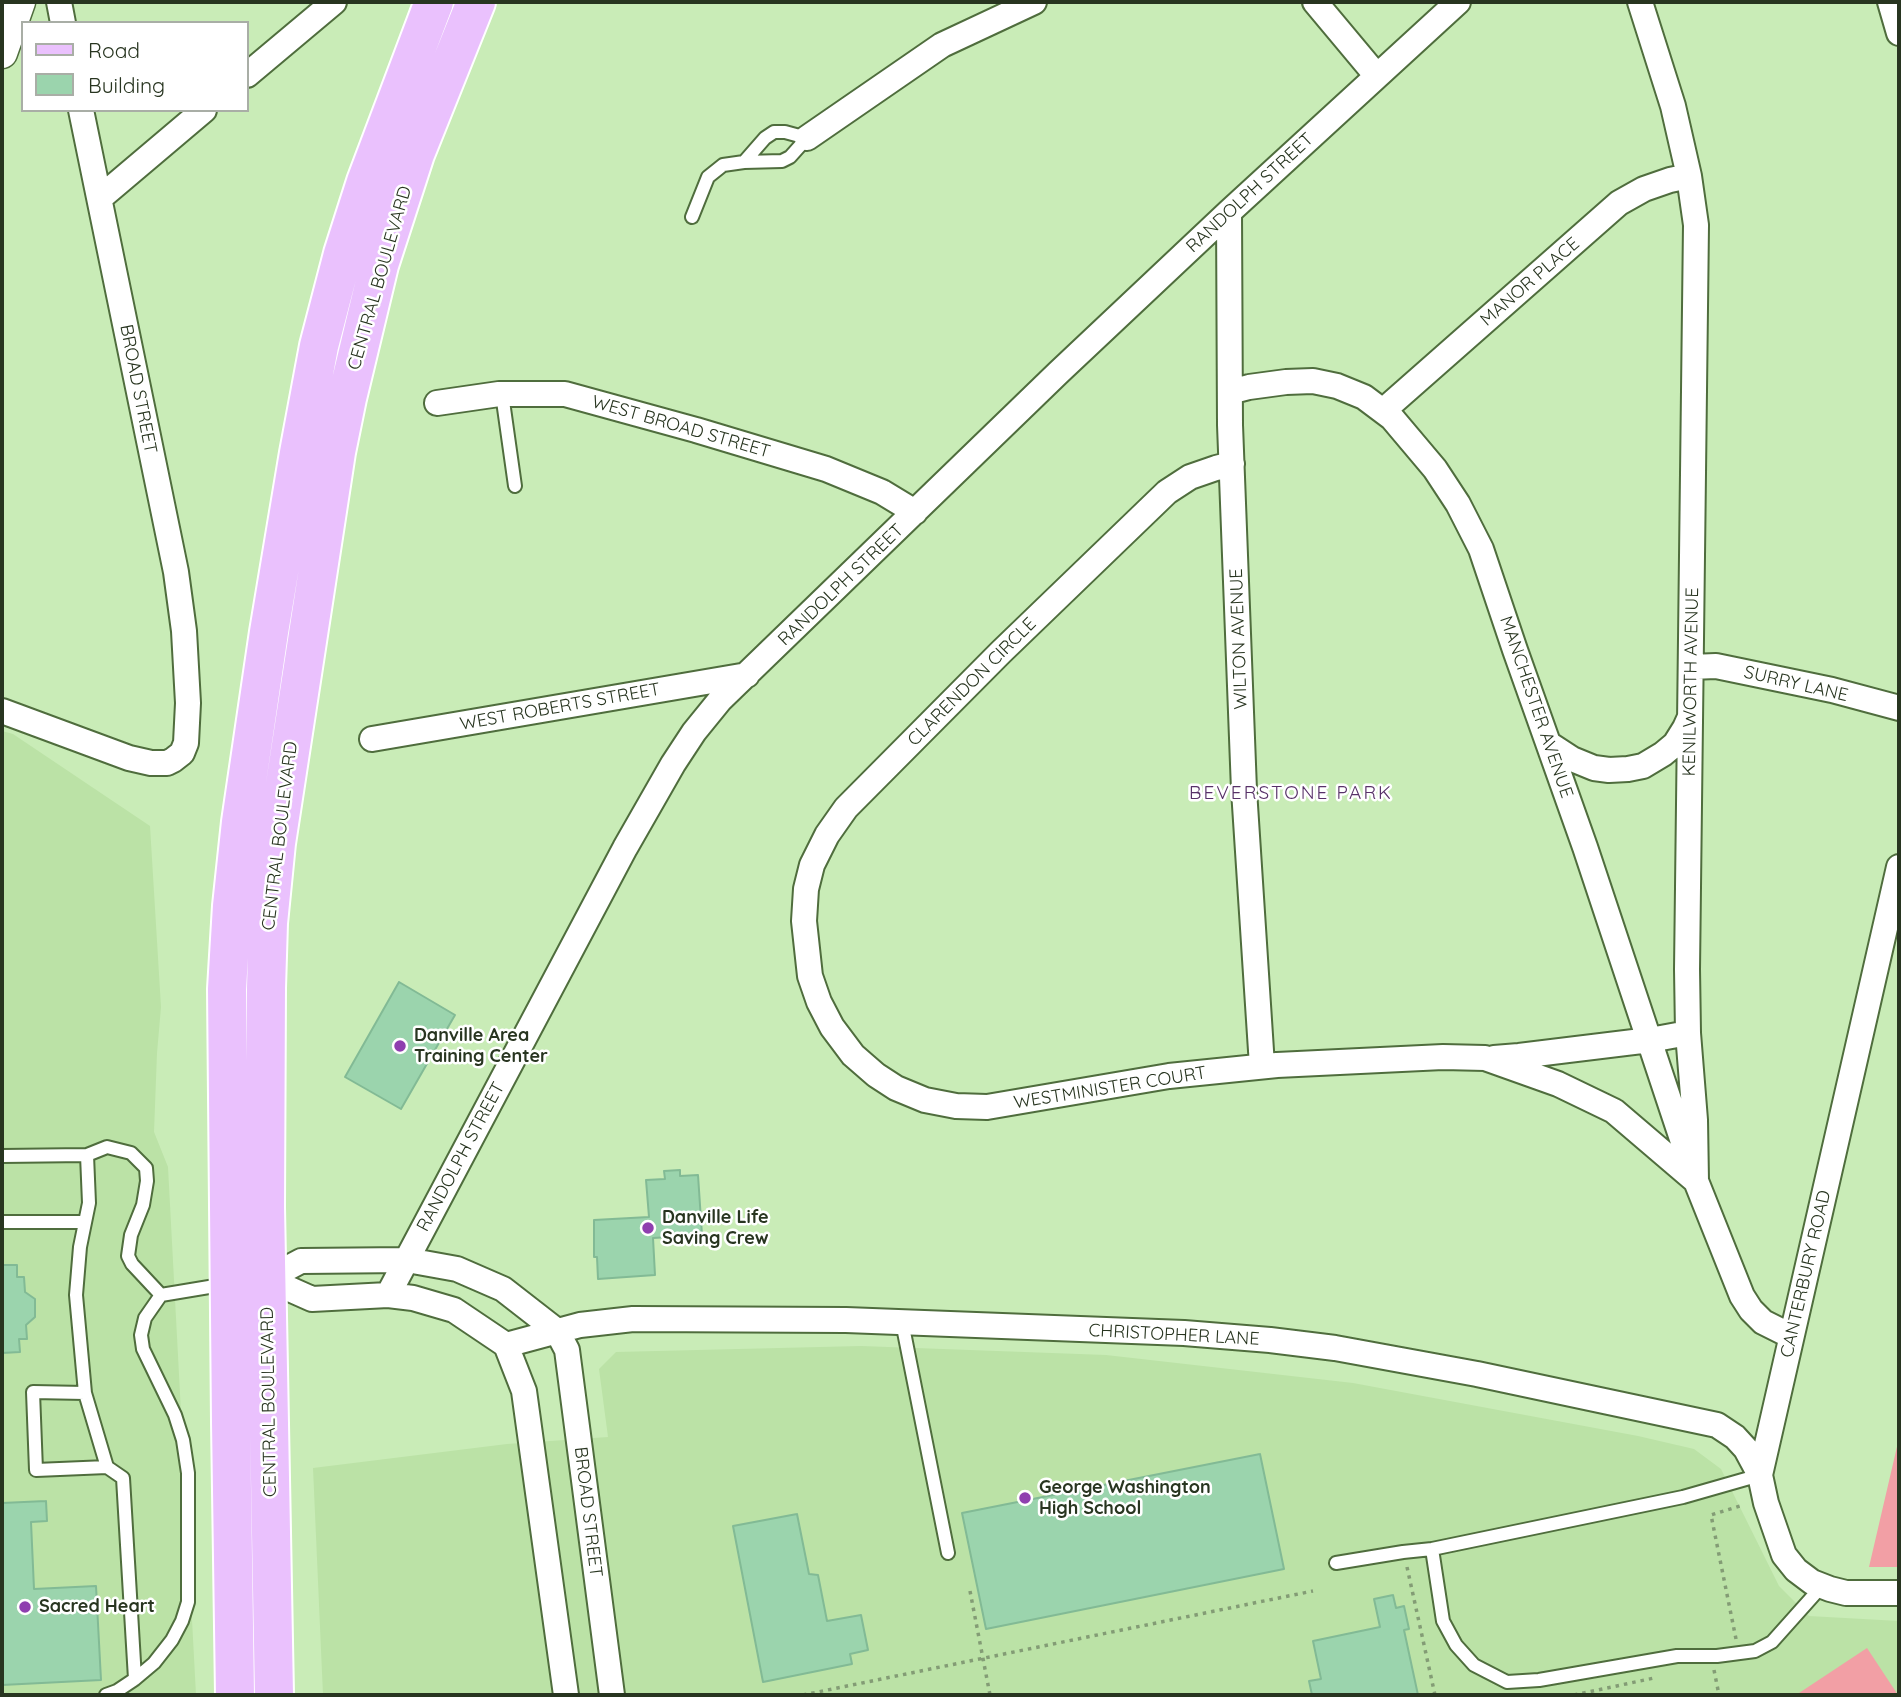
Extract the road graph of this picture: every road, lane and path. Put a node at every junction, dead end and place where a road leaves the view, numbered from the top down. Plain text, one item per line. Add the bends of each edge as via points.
1 (20, 2) edge
2 (59, 2) edge
3 (334, 2) edge
4 (434, 2) edge
5 (476, 2) edge
6 (1034, 2) edge
7 (1315, 2) edge
8 (1458, 2) edge
9 (1640, 2) edge
10 (1890, 2) edge
11 (64, 21) edge
12 (1899, 28) edge
13 (2, 53) edge
14 (248, 74) edge
15 (1376, 75) junction
16 (82, 112) edge
17 (202, 112) edge
18 (807, 138) junction
19 (744, 162) junction
20 (1689, 176) junction
21 (100, 198) junction
22 (1228, 212) junction
23 (692, 217) dead end
24 (1230, 392) junction
25 (502, 394) junction
26 (437, 403) dead end
27 (1384, 410) junction
28 (1232, 464) junction
29 (515, 486) dead end
30 (915, 512) junction
31 (1691, 667) junction
32 (747, 675) junction
33 (1899, 708) edge
34 (2, 710) edge
35 (1690, 715) junction
36 (372, 739) dead end
37 (1549, 744) junction
38 (1899, 867) edge
39 (808, 964) joint
40 (1688, 1033) junction
41 (1650, 1040) junction
42 (1485, 1058) junction
43 (1262, 1066) junction
44 (87, 1155) junction
45 (2, 1156) edge
46 (1696, 1181) junction
47 (2, 1222) edge
48 (85, 1222) junction
49 (407, 1260) junction
50 (248, 1282) junction
51 (161, 1294) junction
52 (388, 1296) junction
53 (902, 1322) junction
54 (557, 1331) junction
55 (1791, 1336) junction
56 (506, 1345) junction
57 (85, 1393) junction
58 (107, 1467) junction
59 (1760, 1475) junction
60 (1743, 1505) dead end
61 (1433, 1549) junction
62 (1403, 1552) junction
63 (948, 1553) dead end
64 (1336, 1563) dead end
65 (1822, 1586) junction
66 (970, 1591) dead end
67 (1313, 1591) dead end
68 (1899, 1593) edge
69 (1739, 1654) junction
70 (984, 1658) junction
71 (1662, 1677) dead end
72 (135, 1679) junction
73 (106, 1695) edge
74 (235, 1695) edge
75 (274, 1695) edge
76 (566, 1695) edge
77 (612, 1695) edge
78 (803, 1695) edge
79 (990, 1695) edge
80 (1435, 1695) edge
81 (1574, 1695) edge
82 (1719, 1695) edge

1 - 13 street
2 - 11 street
3 - 14 street
4 - 50 main road, CENTRAL BOULEVARD via 366,182 319,346 241,822 227,989
5 - 50 main road, CENTRAL BOULEVARD via 415,154 379,265 335,452 275,843 268,923 265,1180
6 - 18 street via 942,44
7 - 15 street
8 - 15 street, RANDOLPH STREET
9 - 20 street, KENILWORTH AVENUE via 1673,106
10 - 12 street
15 - 22 street, RANDOLPH STREET
16 - 21 street, BROAD STREET
17 - 21 street
18 - 19 lane via 782,161
18 - 19 lane via 774,132
19 - 23 lane via 723,165 708,177
20 - 27 street, MANOR PLACE via 1644,189 1619,203
20 - 31 street, KENILWORTH AVENUE via 1696,225
21 - 34 street, BROAD STREET via 176,572 184,631 186,743 182,753 167,763 151,763
22 - 24 street, WILTON AVENUE
22 - 30 street, RANDOLPH STREET
24 - 27 street, MANCHESTER AVENUE via 1313,381 1346,389
24 - 28 street, WILTON AVENUE
25 - 26 street, WEST BROAD STREET
25 - 29 lane
25 - 30 street, WEST BROAD STREET via 565,394 696,430 850,478
27 - 37 street, MANCHESTER AVENUE via 1435,469 1482,549
28 - 39 street, CLARENDON CIRCLE via 1190,477 1167,492 846,808 812,864 804,921
28 - 43 street, WILTON AVENUE via 1244,790
30 - 32 street, RANDOLPH STREET
31 - 33 street, SURRY LANE via 1716,666
31 - 35 street, KENILWORTH AVENUE
32 - 36 street, WEST ROBERTS STREET
32 - 49 street, RANDOLPH STREET via 694,732 673,764
35 - 37 street via 1675,744 1643,766 1609,771 1594,768
35 - 40 street, KENILWORTH AVENUE
37 - 41 street, MANCHESTER AVENUE
38 - 55 street, CANTERBURY ROAD
39 - 43 street, WESTMINISTER COURT via 819,1002 853,1055 896,1088 925,1100 987,1107 1168,1076
40 - 41 street, WESTMINISTER COURT
40 - 46 street, KENILWORTH AVENUE
41 - 42 street, WESTMINISTER COURT
41 - 46 street, MANCHESTER AVENUE
42 - 43 street, WESTMINISTER COURT
42 - 46 street, WESTMINISTER COURT via 1558,1084 1614,1111
44 - 45 lane
44 - 48 lane
44 - 51 lane via 107,1147 131,1153 146,1168 148,1181 128,1256
46 - 55 street, KENILWORTH AVENUE via 1742,1296 1763,1322
47 - 48 lane
48 - 57 lane via 76,1295
49 - 50 street via 301,1261
49 - 52 street, RANDOLPH STREET
49 - 54 street via 457,1269 503,1289
50 - 51 lane
50 - 52 street via 312,1298
50 - 74 main road, CENTRAL BOULEVARD
50 - 75 main road, CENTRAL BOULEVARD
51 - 72 lane via 145,1318 141,1335 183,1440 188,1473 188,1602 172,1640
52 - 56 street via 454,1310
53 - 54 street, CHRISTOPHER LANE via 633,1319
53 - 59 street, CHRISTOPHER LANE via 1184,1333 1335,1348 1717,1425 1746,1449
53 - 63 lane
54 - 56 street, CHRISTOPHER LANE
54 - 77 street, BROAD STREET via 567,1350
55 - 59 street, CANTERBURY ROAD
56 - 76 street via 524,1391
57 - 58 lane
57 - 58 lane via 33,1392 36,1470
58 - 72 lane via 122,1478
59 - 61 lane via 1683,1497
59 - 65 street, CANTERBURY ROAD via 1784,1555 1796,1570
60 - 69 path via 1711,1515
61 - 62 lane
61 - 69 lane via 1443,1621 1456,1645 1474,1665 1507,1682 1677,1656
62 - 64 lane
62 - 80 path
65 - 68 street, CANTERBURY ROAD via 1846,1593
65 - 69 lane via 1772,1642
66 - 70 path
67 - 70 path
69 - 82 path via 1741,1662 1713,1666
70 - 78 path
70 - 79 path
71 - 81 path
72 - 73 lane

